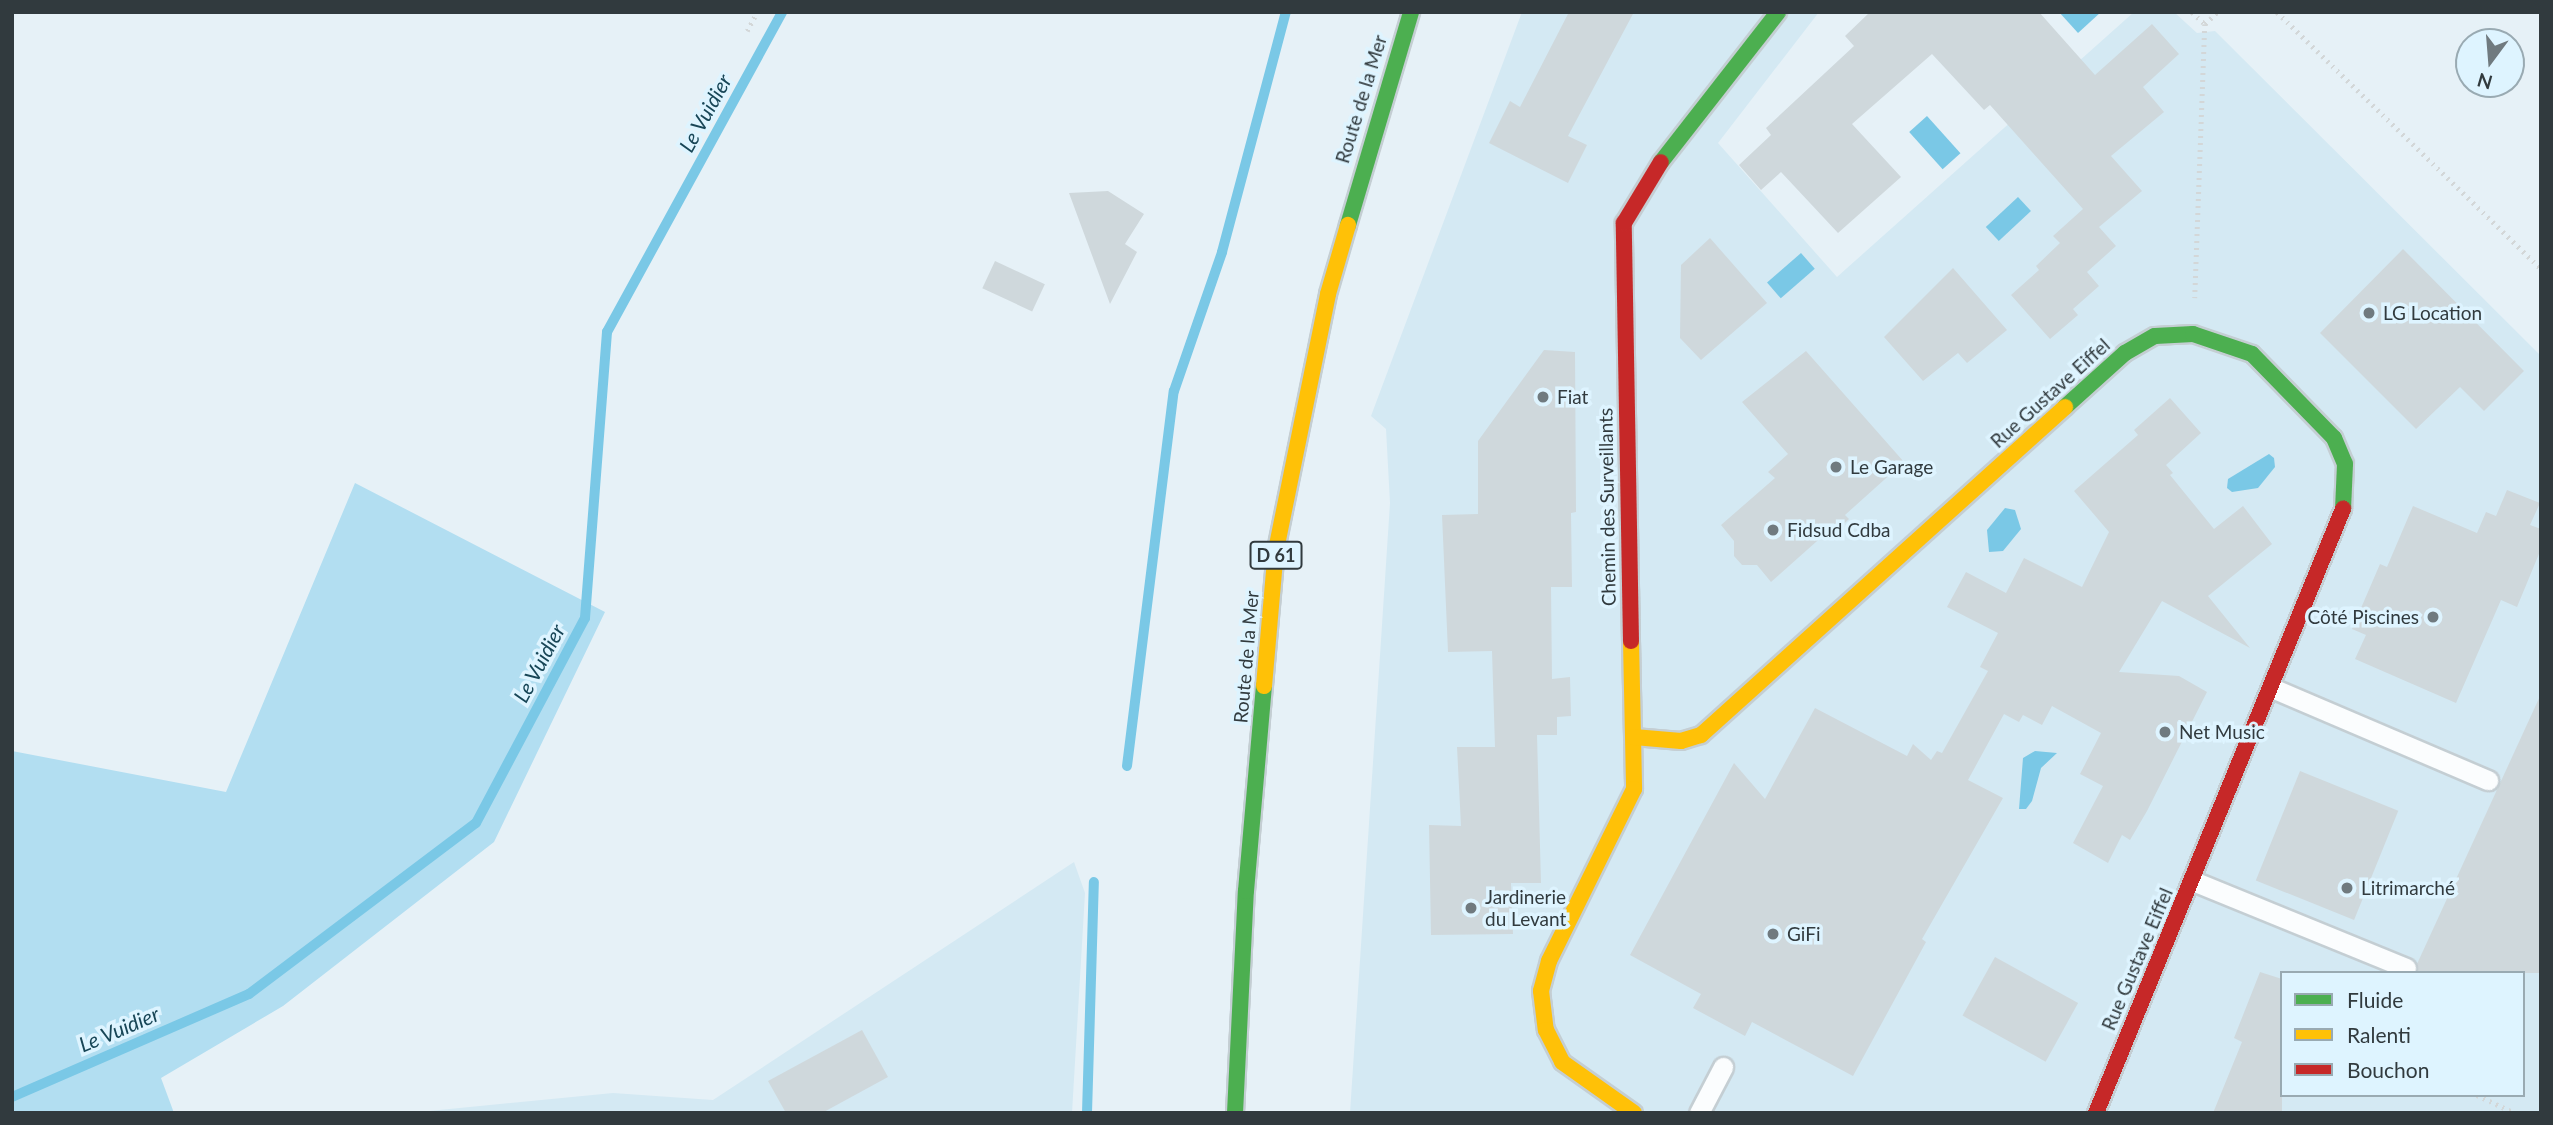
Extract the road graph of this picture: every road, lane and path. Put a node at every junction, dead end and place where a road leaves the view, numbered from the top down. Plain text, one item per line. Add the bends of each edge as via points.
1 (757, 12) edge
2 (1411, 12) edge
3 (1778, 12) edge
4 (2192, 12) edge
5 (2217, 12) edge
6 (2277, 12) edge
7 (2205, 24) junction
8 (747, 30) dead end
9 (2541, 269) edge
10 (2193, 334) junction
11 (2272, 688) junction
12 (1634, 737) junction
13 (2488, 780) dead end
14 (2193, 881) junction
15 (2406, 968) dead end
16 (1723, 1067) dead end
17 (2481, 1097) edge
18 (1235, 1113) edge
19 (1634, 1113) edge
20 (1699, 1113) edge
21 (2095, 1113) edge
22 (2515, 1113) edge

1 - 8 path
2 - 18 street, Route de la Mer / D 61 via 1328,294 1276,550 1247,891
3 - 12 street, Chemin des Surveillants via 1660,163 1624,223
4 - 7 path
5 - 7 path
6 - 9 path
7 - 10 path
10 - 11 street, Rue Gustave Eiffel via 2252,354 2334,438 2345,464 2339,527
10 - 12 street, Rue Gustave Eiffel via 2155,336 2125,353 1701,735 1681,741
11 - 13 lane
11 - 14 street, Rue Gustave Eiffel
12 - 19 street, Chemin des Surveillants via 1634,789 1549,961 1541,991 1546,1030 1562,1062
14 - 15 lane
14 - 21 street, Rue Gustave Eiffel
16 - 20 lane
17 - 22 path

